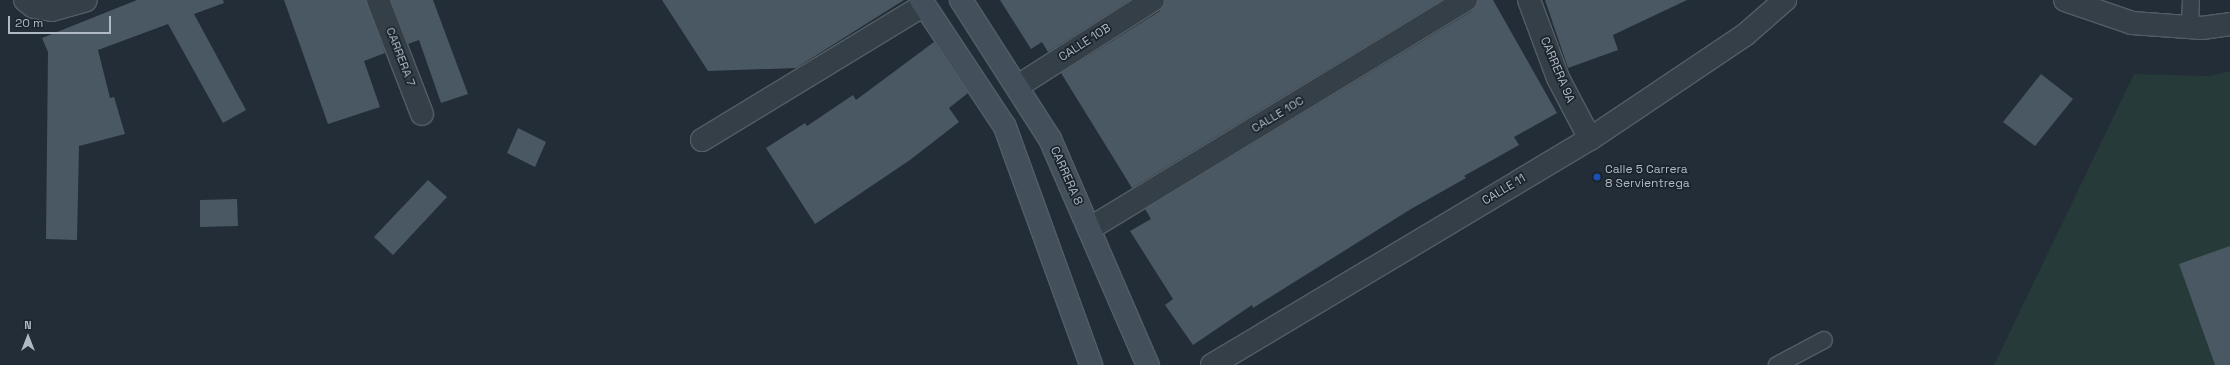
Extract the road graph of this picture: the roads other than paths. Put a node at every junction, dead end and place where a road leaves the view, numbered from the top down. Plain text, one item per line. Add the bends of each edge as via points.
1 (86, 0) edge
2 (378, 0) edge
3 (961, 0) edge
4 (1153, 0) edge
5 (1466, 0) edge
6 (1529, 0) edge
7 (1785, 0) edge
8 (2065, 0) edge
9 (2191, 0) edge
10 (922, 3) edge
11 (34, 5) edge
12 (2230, 24) edge
13 (2190, 27) junction
14 (1018, 86) junction
15 (422, 114) dead end
16 (1590, 139) junction
17 (702, 140) dead end
18 (1089, 229) junction
19 (1824, 340) dead end
20 (1091, 365) edge
21 (1148, 365) edge
22 (1212, 365) edge
23 (1777, 365) edge

1 - 11 street via 52,10
2 - 15 street, CARRERA 7
3 - 14 main road, CARRERA 8
4 - 14 street, CALLE 10B
5 - 18 street, CALLE 10C
6 - 16 street, CARRERA 9A via 1558,78
7 - 16 street, CALLE 11 via 1746,34
8 - 13 street via 2132,23
9 - 13 lane
10 - 17 street
10 - 20 main road via 1005,127
12 - 13 street
14 - 18 main road, CARRERA 8 via 1050,139
16 - 22 street, CALLE 11
18 - 21 main road, CARRERA 8
19 - 23 lane

